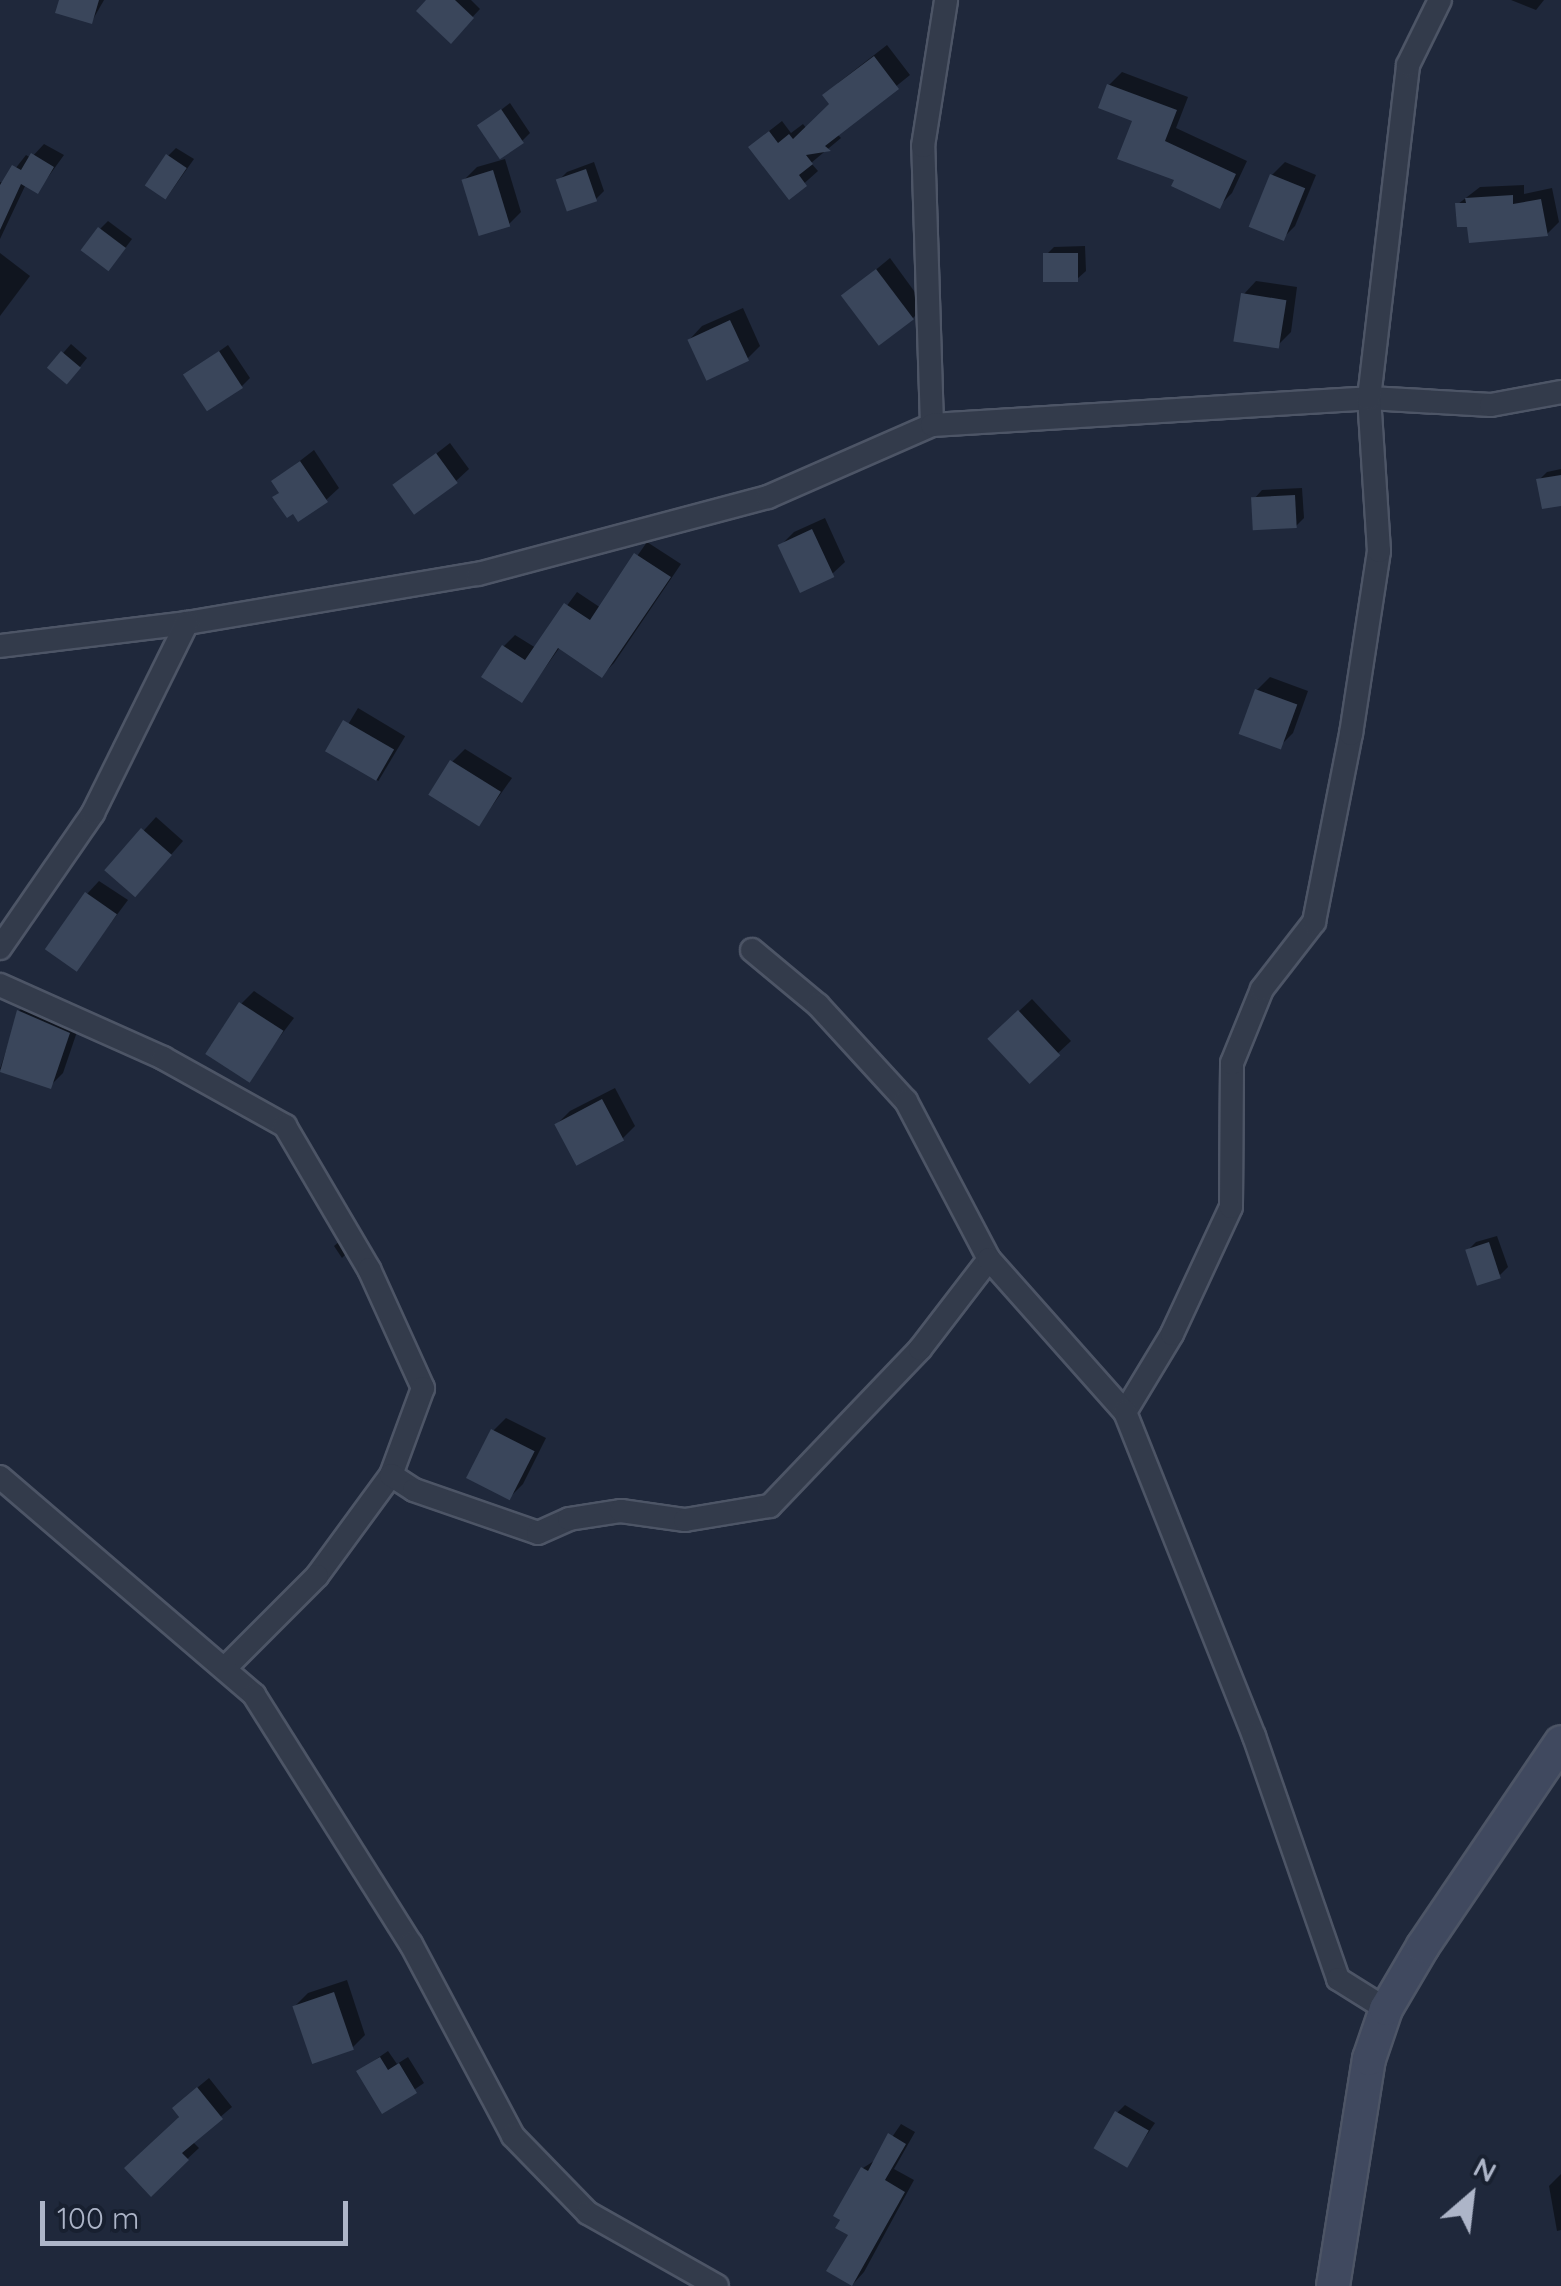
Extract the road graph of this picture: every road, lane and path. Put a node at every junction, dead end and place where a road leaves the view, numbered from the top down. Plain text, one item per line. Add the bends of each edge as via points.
1 (946, 0) edge
2 (1440, 0) edge
3 (1561, 392) edge
4 (1369, 398) junction
5 (932, 425) junction
6 (187, 623) junction
7 (0, 646) edge
8 (0, 948) edge
9 (752, 950) dead end
10 (0, 986) edge
11 (989, 1259) junction
12 (1125, 1412) junction
13 (391, 1475) junction
14 (0, 1477) edge
15 (225, 1668) junction
16 (1561, 1742) edge
17 (1386, 2010) junction
18 (717, 2286) edge
19 (1333, 2286) edge

1 - 5 street via 923,146
2 - 4 street via 1408,65
3 - 4 street via 1491,405
4 - 5 street
4 - 12 street via 1380,551 1314,922 1262,989 1232,1063 1231,1206 1172,1334
5 - 6 street via 768,498 517,564
6 - 7 street
6 - 8 street via 93,813
9 - 11 street via 818,1004 906,1100
10 - 13 street via 163,1058 285,1126 369,1269 423,1388
11 - 12 street
11 - 13 street via 920,1349 770,1506 685,1520 621,1512 569,1519 538,1533 414,1490
12 - 17 street via 1254,1736 1338,1979
13 - 15 street via 317,1576
14 - 15 street
15 - 18 street via 254,1696 411,1944 513,2136 588,2213
16 - 17 main road
17 - 19 main road via 1370,2060

